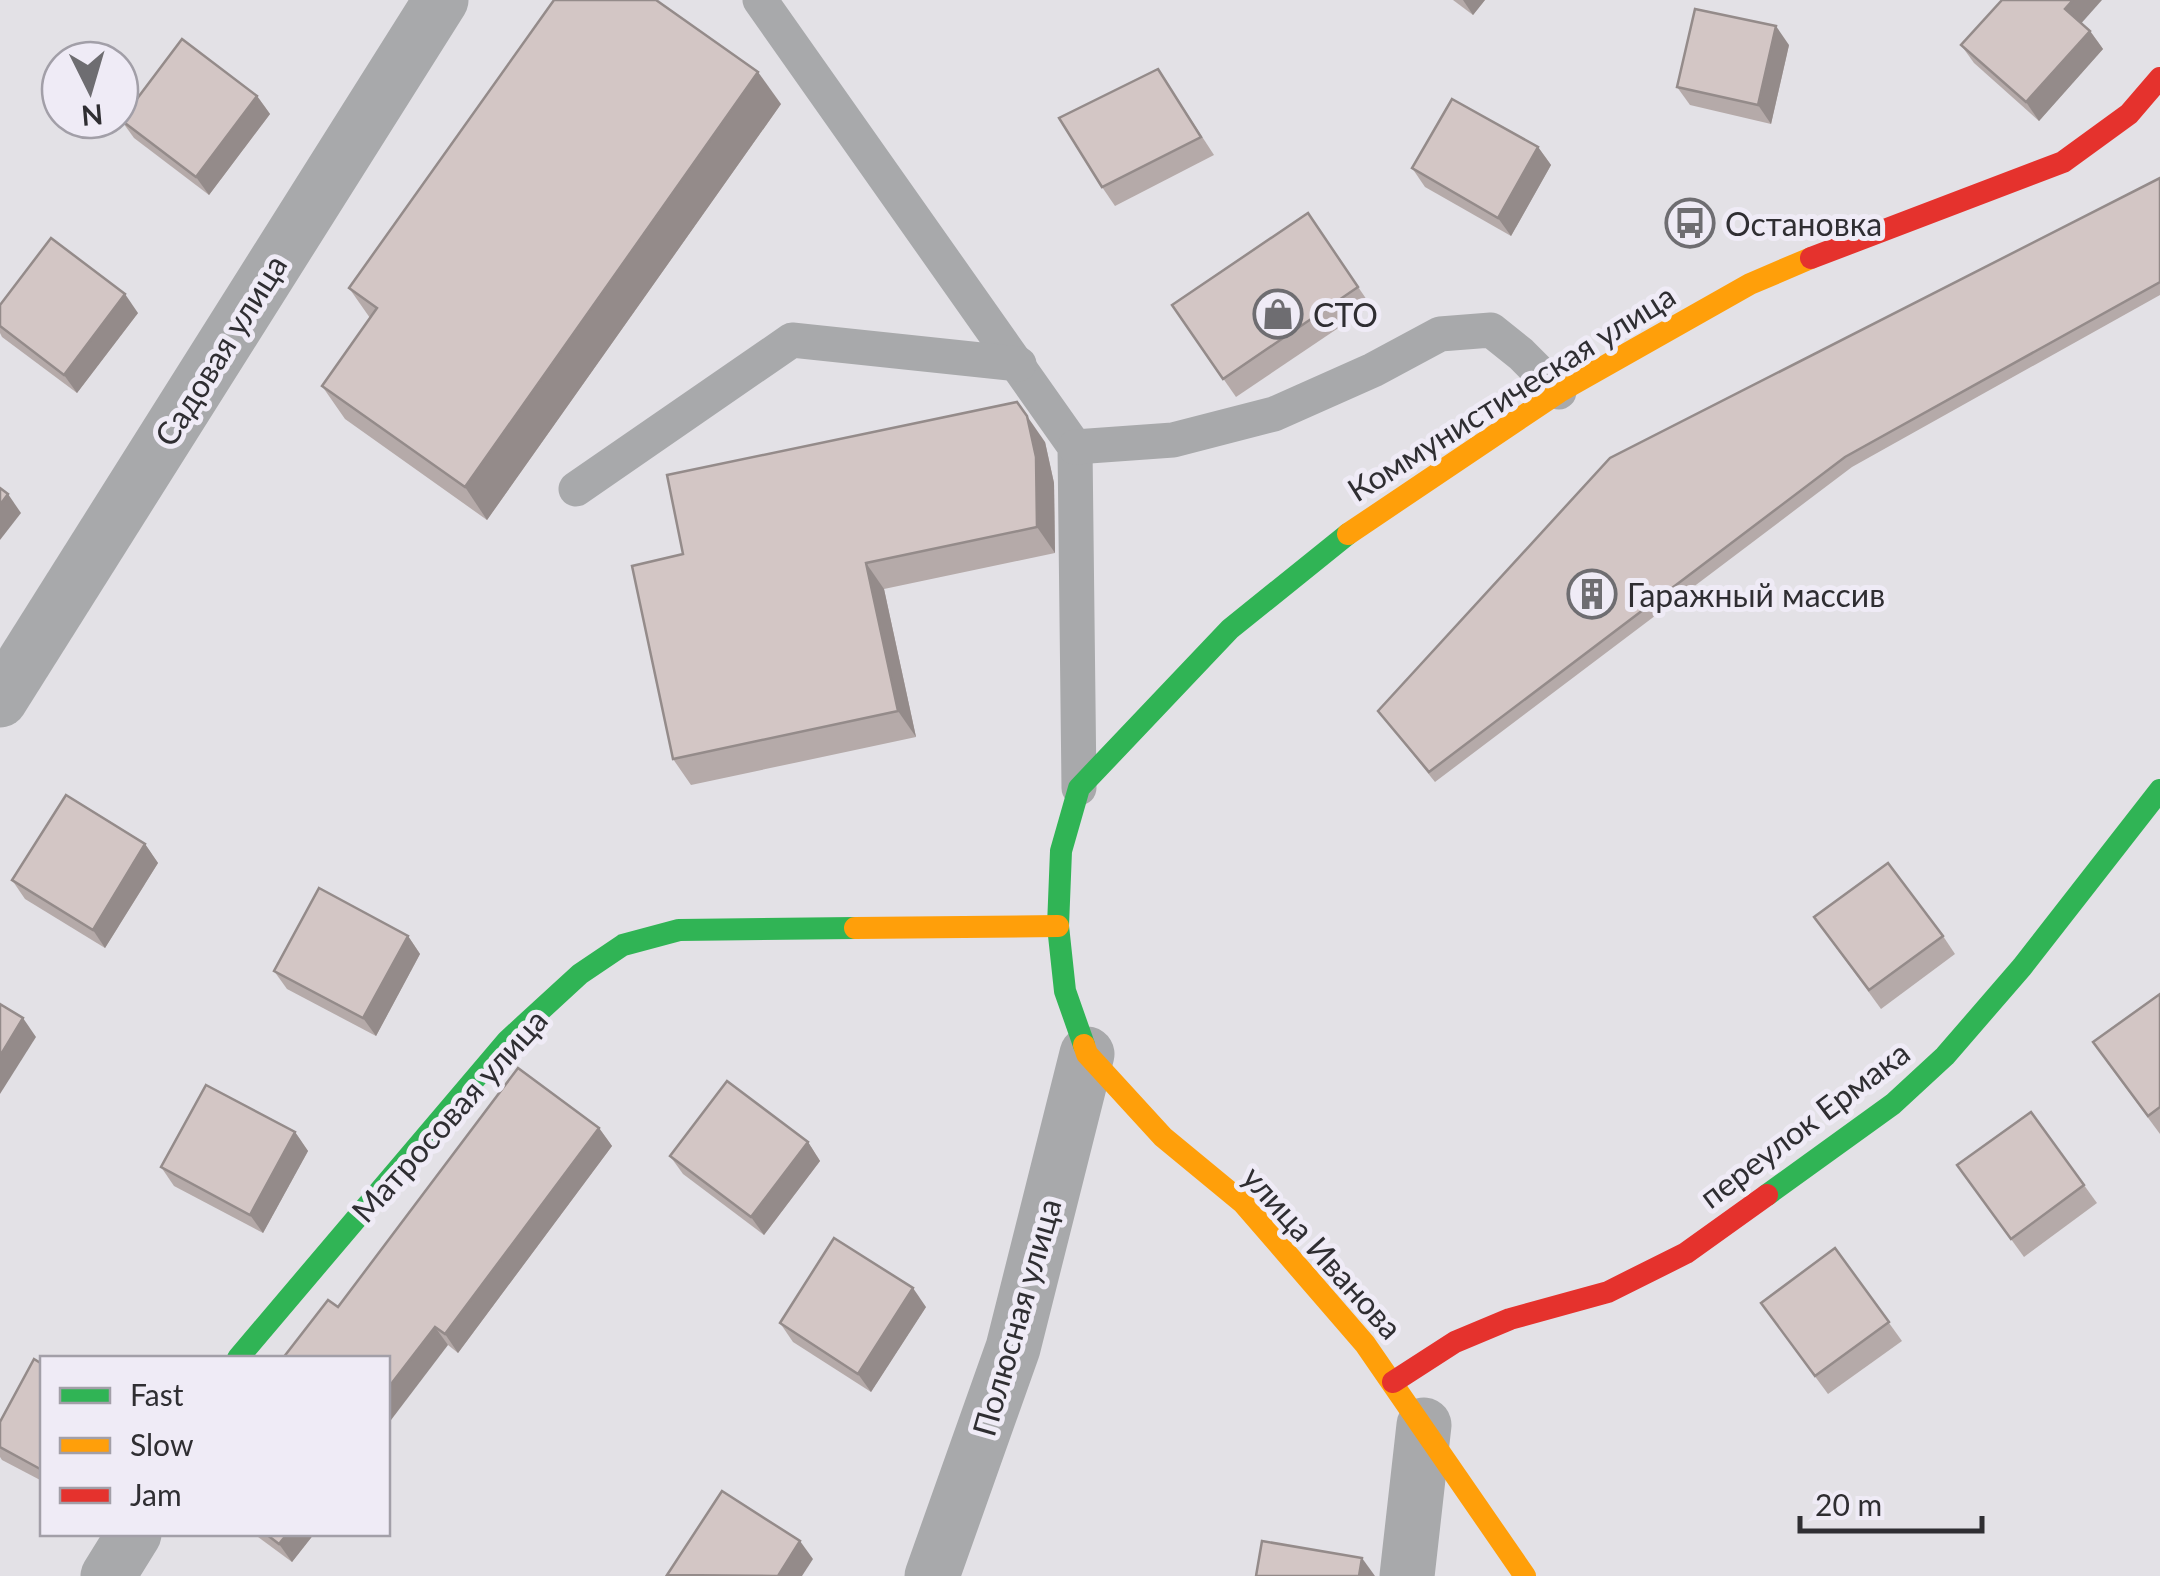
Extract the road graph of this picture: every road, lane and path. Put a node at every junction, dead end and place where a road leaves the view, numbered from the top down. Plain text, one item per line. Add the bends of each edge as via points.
1 (441, 0) edge
2 (760, 0) edge
3 (2160, 78) edge
4 (1019, 364) junction
5 (1559, 392) junction
6 (1076, 447) junction
7 (576, 490) dead end
8 (2, 691) edge
9 (1078, 788) junction
10 (2160, 790) edge
11 (1058, 926) junction
12 (1088, 1054) junction
13 (240, 1356) edge
14 (1408, 1404) junction
15 (133, 1536) edge
16 (108, 1576) edge
17 (932, 1576) edge
18 (1406, 1576) edge
19 (1525, 1576) edge

1 - 8 street, Садовая улица
2 - 4 lane
3 - 5 street, Коммунистическая улица via 2129,114 2063,162 1750,284
4 - 6 lane
4 - 7 lane via 792,340
5 - 6 lane via 1491,330 1440,334 1274,414 1173,440
5 - 9 street, Коммунистическая улица via 1357,527 1230,629
6 - 9 lane
9 - 11 street, Коммунистическая улица via 1061,851
10 - 14 street, переулок Ермака via 2022,967 1893,1104 1686,1253 1608,1292 1454,1342
11 - 12 street, улица Иванова via 1065,992
11 - 13 street, Матросовая улица via 679,930 622,946 580,974 507,1041
12 - 14 street, улица Иванова via 1163,1137 1242,1204 1365,1344
12 - 17 street, Полюсная улица via 1014,1348
14 - 18 street
14 - 19 street, улица Иванова
15 - 16 street

